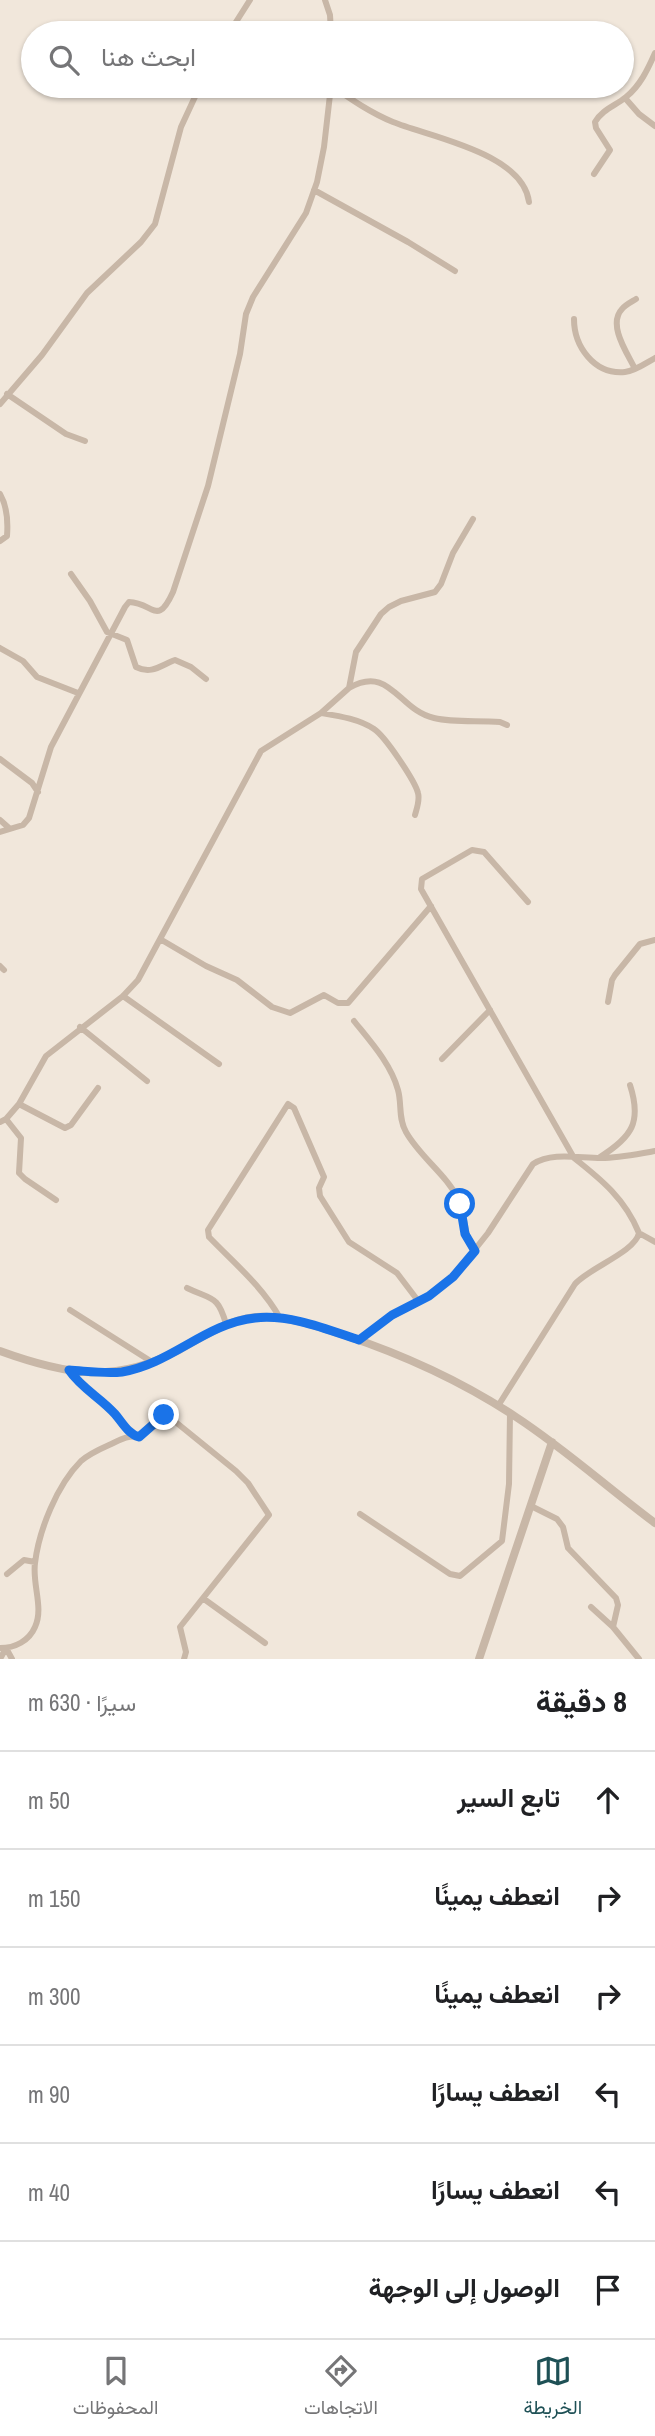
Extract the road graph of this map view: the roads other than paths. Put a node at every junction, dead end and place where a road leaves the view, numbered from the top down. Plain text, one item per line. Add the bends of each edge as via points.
1 (250, 0) edge
2 (325, 0) edge
3 (237, 21) edge
4 (330, 21) edge
5 (655, 53) edge
6 (634, 89) edge
7 (194, 98) edge
8 (330, 98) edge
9 (350, 98) edge
10 (625, 99) joint
11 (655, 126) edge
12 (594, 174) dead end
13 (314, 190) junction
14 (529, 202) dead end
15 (454, 271) dead end
16 (636, 299) dead end
17 (574, 318) dead end
18 (655, 358) edge
19 (635, 369) junction
20 (7, 394) junction
21 (0, 404) edge
22 (85, 441) dead end
23 (0, 494) edge
24 (473, 519) dead end
25 (0, 541) edge
26 (71, 574) dead end
27 (110, 633) junction
28 (0, 648) edge
29 (205, 679) dead end
30 (349, 688) junction
31 (78, 693) junction
32 (321, 713) junction
33 (507, 725) dead end
34 (0, 759) edge
35 (38, 792) junction
36 (415, 815) dead end
37 (0, 820) edge
38 (9, 828) junction
39 (0, 832) edge
40 (528, 902) dead end
41 (431, 906) junction
42 (160, 939) junction
43 (655, 940) edge
44 (123, 996) junction
45 (608, 1002) dead end
46 (490, 1010) junction
47 (355, 1021) dead end
48 (80, 1027) junction
49 (442, 1059) dead end
50 (219, 1064) dead end
51 (147, 1081) dead end
52 (630, 1085) dead end
53 (98, 1088) dead end
54 (19, 1104) junction
55 (3, 1120) edge
56 (655, 1151) edge
57 (574, 1158) junction
58 (598, 1158) junction
59 (56, 1200) dead end
60 (639, 1233) junction
61 (655, 1242) edge
62 (475, 1251) junction
63 (187, 1288) dead end
64 (419, 1302) junction
65 (70, 1310) dead end
66 (280, 1318) junction
67 (226, 1324) junction
68 (359, 1340) junction
69 (0, 1351) edge
70 (152, 1362) junction
71 (69, 1370) junction
72 (498, 1406) junction
73 (510, 1413) junction
74 (132, 1435) junction
75 (552, 1442) junction
76 (531, 1506) junction
77 (359, 1514) dead end
78 (655, 1523) edge
79 (35, 1562) junction
80 (7, 1574) dead end
81 (204, 1598) junction
82 (591, 1607) dead end
83 (613, 1627) junction
84 (265, 1643) dead end
85 (3, 1648) edge
86 (0, 1659) edge
87 (12, 1659) edge
88 (184, 1659) edge
89 (479, 1659) edge
90 (639, 1659) edge

1 - 3 street
2 - 4 street
5 - 6 street
7 - 20 street via 181,127 155,224 87,293
8 - 13 street
9 - 14 street via 394,123 499,163 523,185
10 - 11 street
10 - 12 street via 595,122 610,150
13 - 15 street
13 - 27 street via 306,213 246,314 208,486 166,608 153,611 129,602
16 - 19 street via 622,309 617,325
17 - 19 street via 577,342 584,354 614,371
18 - 19 street
20 - 21 street
20 - 22 street via 66,434
23 - 25 street via 7,523 7,537
24 - 30 street via 435,592 401,601 381,614 356,652
26 - 27 street
27 - 29 street via 127,640 136,667 142,670 175,660
27 - 31 street
28 - 31 street via 23,661 37,677
30 - 32 street
30 - 33 street via 370,679 432,718
31 - 35 street via 51,747
32 - 36 street via 353,720 383,736 415,786 419,796
32 - 42 street via 261,751
34 - 35 street
35 - 38 street via 29,818 23,825
37 - 38 street
38 - 39 street
40 - 41 street via 484,852 472,850 422,879 421,889
41 - 42 street via 348,1003 324,995 290,1013
41 - 46 street
42 - 44 street via 138,980
43 - 45 street via 640,944 615,975
44 - 48 street
44 - 50 street
46 - 49 street
46 - 57 street
47 - 62 street via 395,1080 400,1120 407,1134 453,1190 465,1234
48 - 51 street
48 - 54 street via 46,1056
52 - 58 street via 635,1123 629,1134
53 - 54 street via 65,1128
54 - 55 street
55 - 59 street via 21,1138 19,1172
56 - 58 street
57 - 58 street
57 - 60 street via 611,1188
57 - 62 street via 550,1157 533,1164
60 - 61 street
60 - 72 street via 634,1244 575,1284
62 - 64 street via 453,1277
63 - 67 street via 218,1302
64 - 66 street via 397,1273 349,1242 320,1196 324,1177 294,1108 288,1104 208,1230 209,1237 248,1275
64 - 68 street
65 - 70 street
66 - 67 street
66 - 68 street
67 - 70 street
68 - 72 street via 421,1364
69 - 71 street
70 - 71 street via 124,1371
71 - 74 street
72 - 73 street
73 - 75 street
73 - 77 street via 502,1541 460,1576 440,1568
74 - 79 street via 82,1461 49,1511
74 - 81 street via 139,1437 169,1415 242,1477 269,1515
75 - 76 street
75 - 78 street
76 - 83 street via 557,1519 568,1548 616,1598
76 - 89 street
79 - 80 street via 24,1560
79 - 85 street via 38,1620 26,1639
81 - 84 street
81 - 88 street via 180,1627
82 - 83 street
83 - 90 street
85 - 86 street
85 - 87 street

